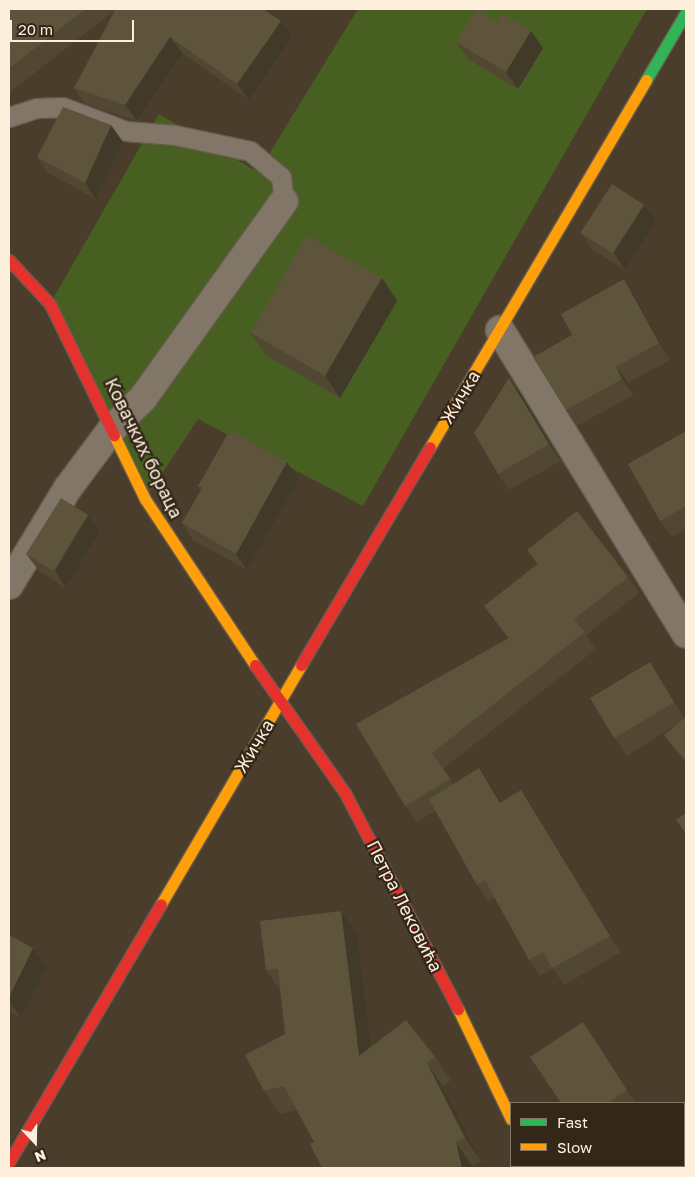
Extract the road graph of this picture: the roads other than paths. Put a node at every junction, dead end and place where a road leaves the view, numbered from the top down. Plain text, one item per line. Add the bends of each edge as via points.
1 (686, 12) edge
2 (9, 117) edge
3 (284, 201) joint
4 (9, 260) edge
5 (500, 330) junction
6 (112, 429) junction
7 (9, 585) edge
8 (686, 634) edge
9 (279, 704) junction
10 (510, 1117) edge
11 (9, 1162) edge

1 - 5 main road, Жичка
2 - 3 lane via 62,106 126,131 175,135 250,151 281,177
3 - 6 street via 142,398
4 - 6 main road, Ковачких бораца via 50,304
5 - 8 street
5 - 9 main road, Жичка
6 - 7 street via 68,488
6 - 9 main road, Ковачких бораца via 145,499
9 - 10 main road, Петра Лековића via 350,801 407,905
9 - 11 main road, Жичка

